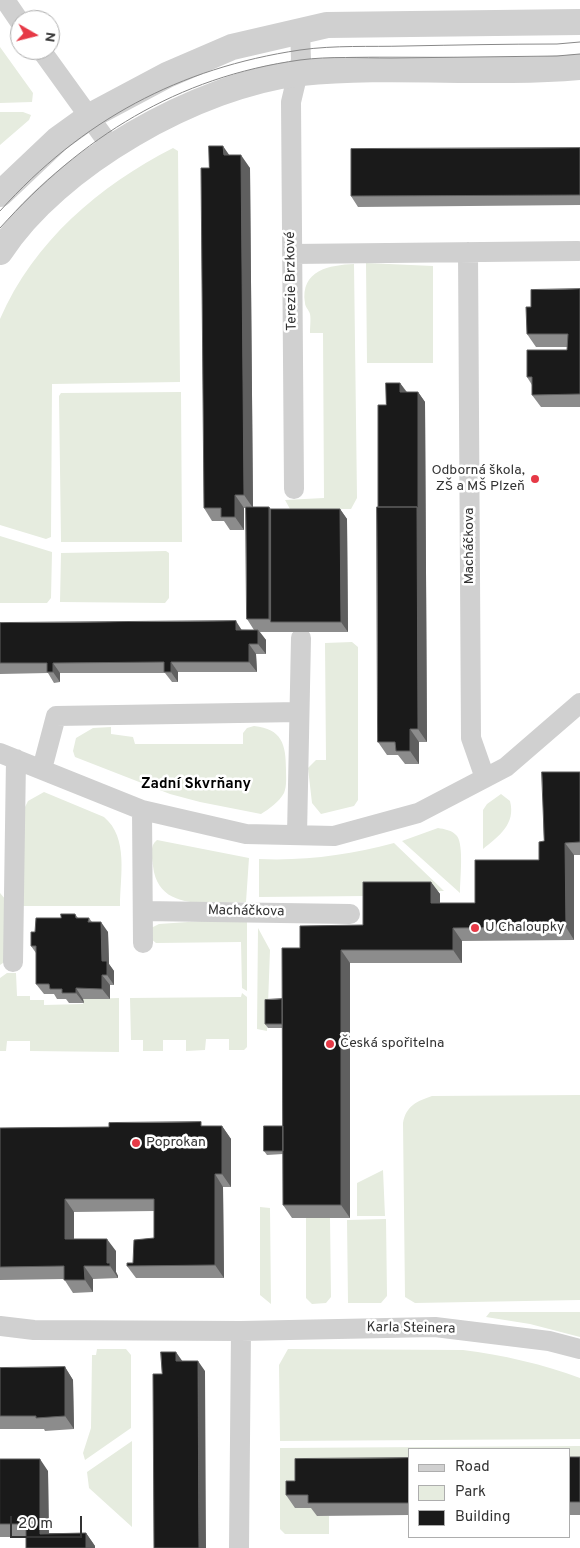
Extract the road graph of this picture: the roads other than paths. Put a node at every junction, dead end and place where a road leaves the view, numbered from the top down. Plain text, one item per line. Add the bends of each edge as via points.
1 (580, 22) edge
2 (300, 30) junction
3 (48, 60) edge
4 (580, 68) edge
5 (299, 74) junction
6 (90, 116) junction
7 (111, 146) junction
8 (0, 194) edge
9 (578, 251) dead end
10 (0, 252) edge
11 (468, 252) junction
12 (292, 254) junction
13 (294, 489) dead end
14 (301, 638) edge
15 (580, 703) edge
16 (300, 712) junction
17 (8, 756) edge
18 (42, 770) junction
19 (485, 778) junction
20 (142, 810) junction
21 (297, 835) junction
22 (143, 911) junction
23 (350, 914) dead end
24 (143, 943) dead end
25 (13, 962) dead end
26 (0, 1326) edge
27 (241, 1331) junction
28 (580, 1350) edge
29 (239, 1548) edge

1 - 2 street via 327,25
2 - 5 street, Terezie Brzkové
2 - 6 street via 232,47 167,75
3 - 6 street
4 - 5 street
5 - 7 street via 256,81 168,115
5 - 12 street, Terezie Brzkové via 291,102
6 - 7 street
6 - 8 street via 31,163
7 - 10 street via 45,199
9 - 11 street
11 - 12 street
11 - 19 street, Macháčkova via 471,738
12 - 13 street, Terezie Brzkové
14 - 16 street
15 - 19 street via 506,767
16 - 18 street via 56,716
16 - 21 street
17 - 18 street
17 - 25 street
18 - 20 street
19 - 21 street via 418,813 334,836
20 - 21 street via 246,834
20 - 22 street
22 - 23 street, Macháčkova
22 - 24 street
26 - 27 street, Karla Steinera via 34,1330
27 - 28 street, Karla Steinera via 435,1327 549,1341
27 - 29 street

